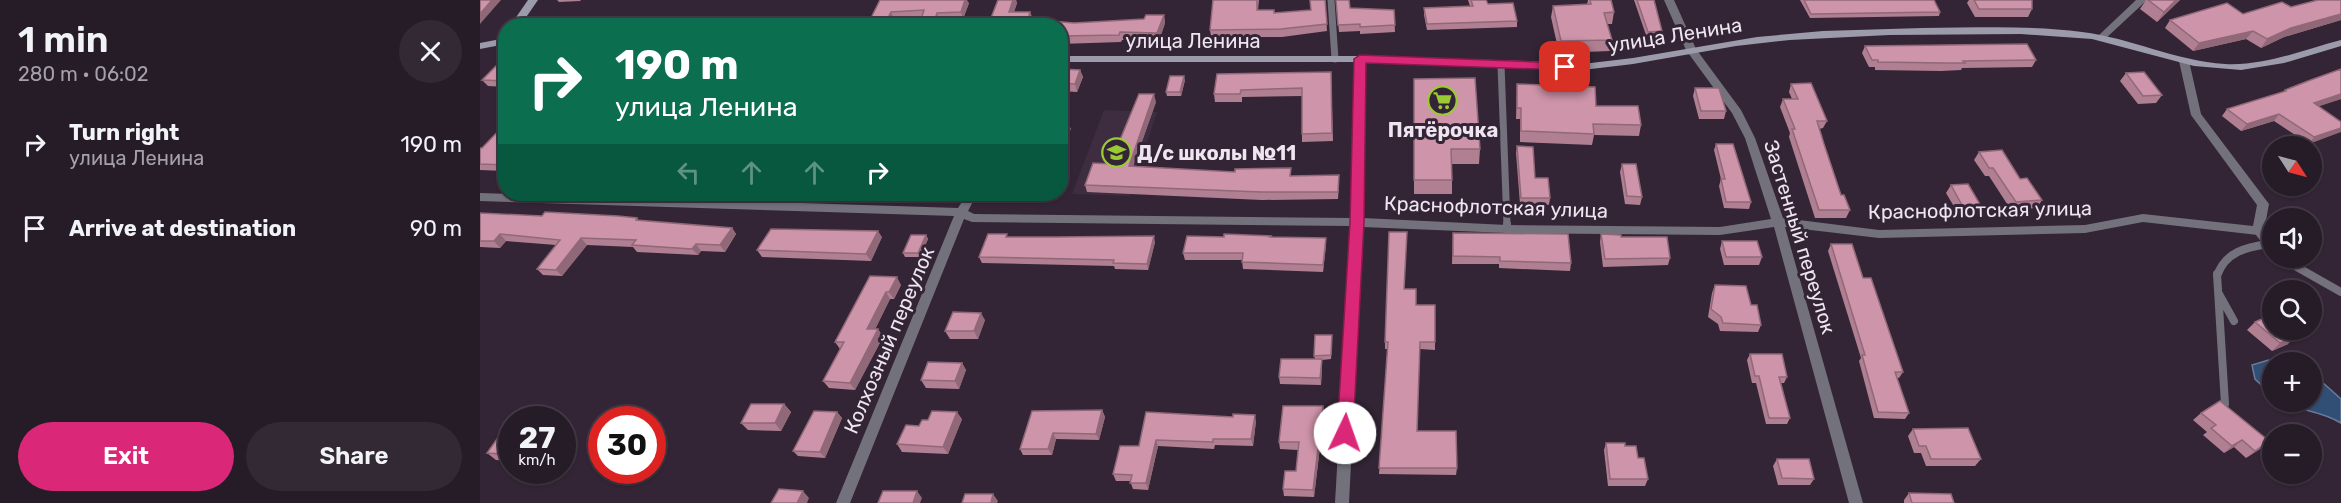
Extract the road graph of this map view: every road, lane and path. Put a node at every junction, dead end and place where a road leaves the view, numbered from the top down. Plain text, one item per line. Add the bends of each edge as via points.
1 (533, 0) edge
2 (1331, 0) edge
3 (1669, 0) edge
4 (2142, 0) edge
5 (521, 18) edge
6 (2102, 38) junction
7 (498, 43) edge
8 (2341, 43) edge
9 (480, 46) edge
10 (1691, 50) junction
11 (1068, 59) edge
12 (1335, 59) junction
13 (1360, 59) junction
14 (2184, 61) junction
15 (1501, 65) junction
16 (480, 197) edge
17 (498, 198) edge
18 (608, 201) edge
19 (968, 201) edge
20 (961, 212) junction
21 (1357, 222) junction
22 (1778, 222) junction
23 (1507, 229) junction
24 (2258, 231) junction
25 (2262, 236) edge
26 (2262, 248) edge
27 (2299, 268) edge
28 (2217, 274) junction
29 (2341, 292) edge
30 (2235, 321) dead end
31 (2225, 404) edge
32 (843, 503) edge
33 (1341, 503) edge
34 (1856, 503) edge

1 - 5 main road
2 - 12 lane
3 - 10 street, Застенный переулок
4 - 6 street
6 - 10 main road, улица Ленина via 2022,31 1851,33 1756,40
6 - 14 main road, улица Ленина
7 - 9 main road
8 - 14 main road, улица Ленина via 2256,66 2227,67
10 - 15 main road, улица Ленина via 1619,64
10 - 22 street, Застенный переулок via 1745,125
11 - 12 main road, улица Ленина
12 - 13 main road, улица Ленина
13 - 15 main road, улица Ленина
13 - 21 street
14 - 24 street via 2196,115 2263,204
15 - 23 lane
16 - 17 street, Краснофлотская улица
18 - 20 street, Краснофлотская улица
19 - 20 street, Колхозный переулок
20 - 21 street, Краснофлотская улица via 972,218
20 - 32 street, Колхозный переулок
21 - 23 street, Краснофлотская улица
21 - 33 street
22 - 23 street, Краснофлотская улица via 1720,231
22 - 24 street, Краснофлотская улица via 1879,234 2085,229 2143,218
22 - 34 street, Застенный переулок
24 - 25 lane
26 - 28 lane via 2240,250 2225,258
27 - 29 lane
28 - 30 lane via 2218,293
28 - 31 lane

